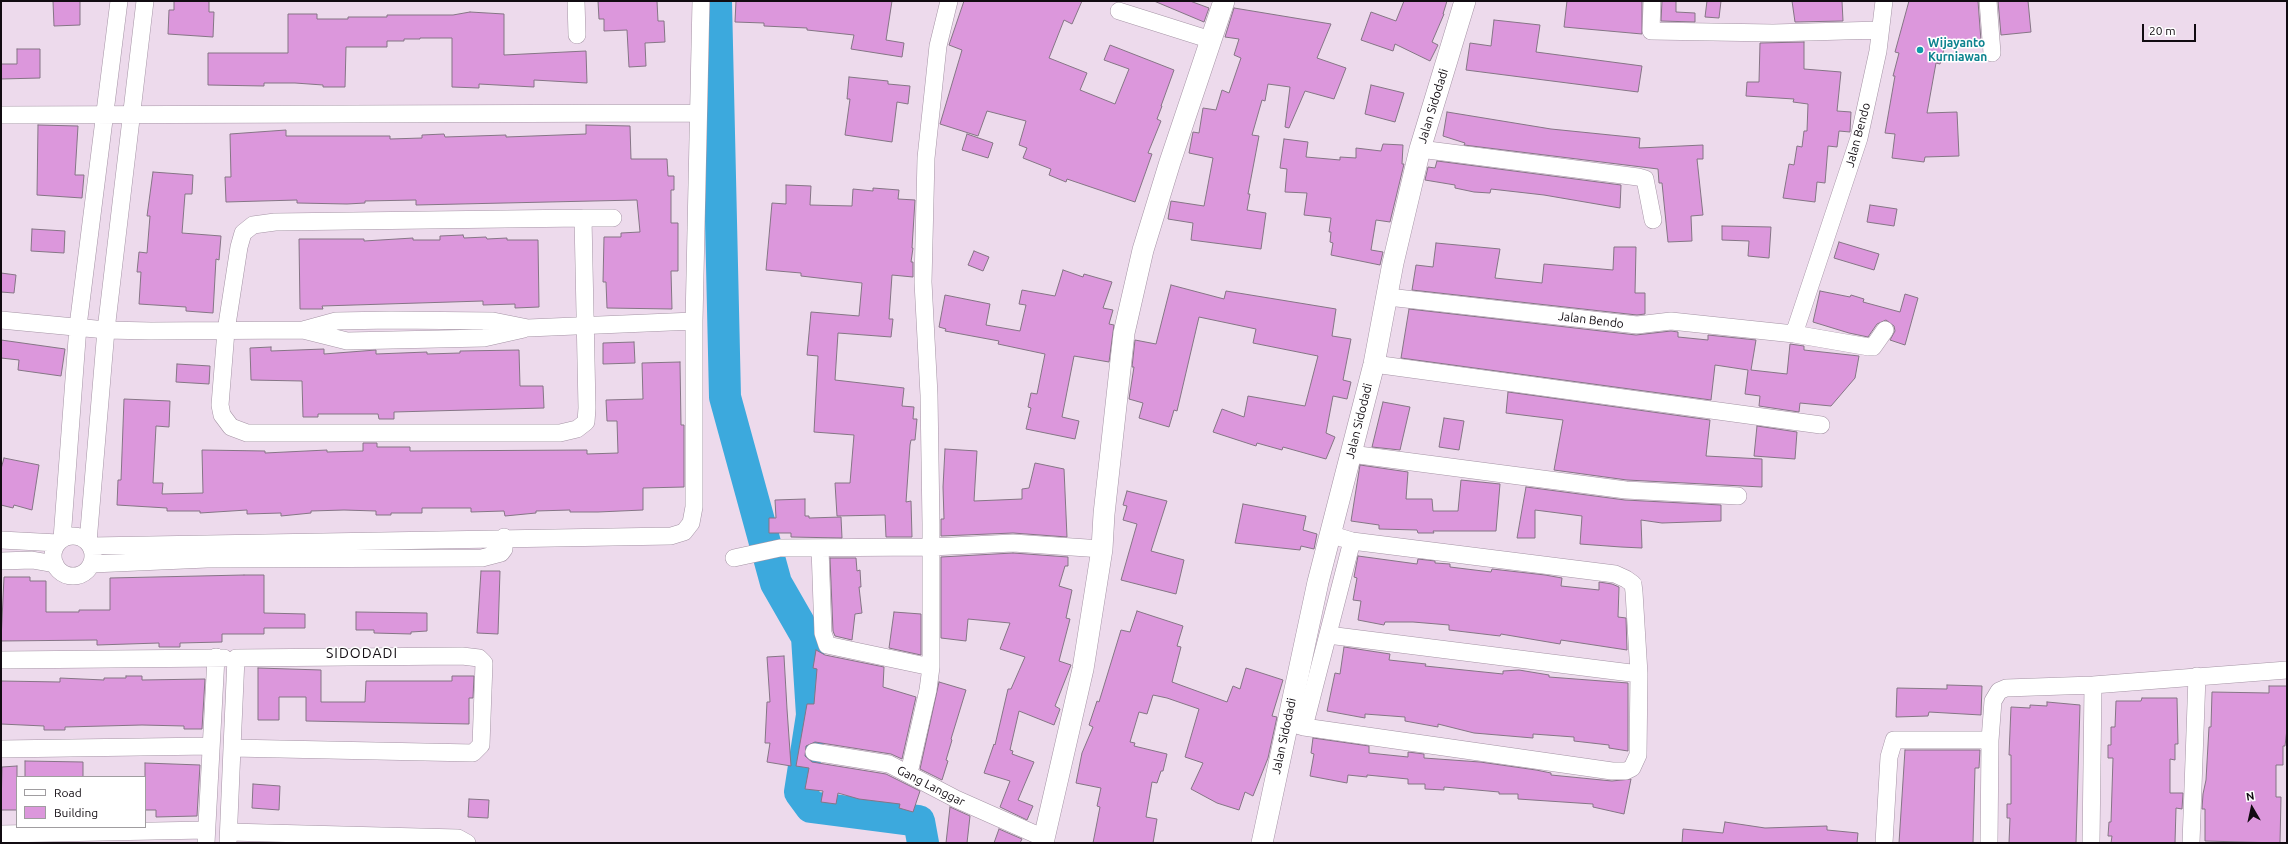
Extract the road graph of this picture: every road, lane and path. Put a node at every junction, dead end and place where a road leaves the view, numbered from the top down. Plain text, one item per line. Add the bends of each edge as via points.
1 (119, 1) edge
2 (145, 1) edge
3 (576, 1) edge
4 (701, 1) edge
5 (949, 1) edge
6 (1224, 1) edge
7 (1465, 1) edge
8 (1652, 1) edge
9 (1884, 1) edge
10 (1988, 1) edge
11 (1119, 11) dead end
12 (1880, 30) junction
13 (577, 35) dead end
14 (1211, 40) junction
15 (1992, 53) dead end
16 (698, 113) junction
17 (1, 114) edge
18 (132, 114) junction
19 (106, 115) junction
20 (1420, 149) junction
21 (583, 218) junction
22 (613, 218) dead end
23 (1653, 220) dead end
24 (1388, 297) junction
25 (1, 320) edge
26 (694, 321) junction
27 (78, 326) junction
28 (584, 327) junction
29 (106, 330) junction
30 (1885, 330) dead end
31 (226, 331) junction
32 (1794, 334) junction
33 (1374, 364) junction
34 (1821, 425) dead end
35 (1351, 454) junction
36 (1738, 496) dead end
37 (1329, 534) junction
38 (504, 537) junction
39 (1, 540) edge
40 (60, 541) junction
41 (1352, 541) junction
42 (89, 544) junction
43 (931, 547) junction
44 (820, 548) junction
45 (1102, 549) junction
46 (734, 558) dead end
47 (1, 561) edge
48 (55, 564) junction
49 (92, 564) junction
50 (1328, 635) junction
51 (1, 660) edge
52 (931, 666) junction
53 (2287, 670) edge
54 (1639, 674) junction
55 (2197, 676) junction
56 (2093, 685) junction
57 (1295, 724) junction
58 (1990, 740) junction
59 (211, 746) junction
60 (232, 748) junction
61 (1, 749) edge
62 (814, 752) dead end
63 (909, 773) junction
64 (1, 834) edge
65 (206, 837) edge
66 (228, 837) edge
67 (1043, 841) edge
68 (467, 843) edge
69 (1262, 843) edge
70 (1884, 843) edge
71 (1989, 843) edge
72 (2091, 843) edge
73 (2191, 843) edge

1 - 19 street
2 - 18 street
3 - 13 street
4 - 16 street
5 - 43 street via 938,46 926,158 923,282
6 - 14 street
7 - 20 street, Jalan Sidodadi
8 - 12 street via 1651,31 1773,33
9 - 12 street, Jalan Bendo
10 - 15 street
11 - 14 street
12 - 32 street, Jalan Bendo via 1859,138
14 - 45 street via 1143,250 1124,333 1104,506
16 - 18 street
16 - 26 street
17 - 19 street
18 - 19 street
18 - 29 street
19 - 27 street
20 - 23 street via 1645,179
20 - 24 street, Jalan Sidodadi via 1393,263
21 - 22 street
21 - 28 street
21 - 31 street via 275,222 253,225 243,233 239,247
24 - 32 street, Jalan Bendo via 1637,325 1671,320
24 - 33 street, Jalan Sidodadi
25 - 27 street
26 - 28 street
26 - 38 street via 694,507 691,524 684,532 670,536
27 - 29 street
27 - 40 street
28 - 31 street via 528,328 484,338 347,342 303,330
28 - 31 street via 586,422 577,429 560,433 247,433 231,427 222,415 220,405
29 - 31 street
29 - 42 street
30 - 32 street, Jalan Bendo via 1873,347
33 - 34 street
33 - 35 street, Jalan Sidodadi
35 - 36 street via 1626,490
35 - 37 street, Jalan Sidodadi
37 - 41 street
37 - 57 street, Jalan Sidodadi
38 - 42 street
38 - 49 street via 504,549 501,553 482,558 207,559
39 - 40 street
40 - 42 street via 74,536
40 - 48 street via 54,549
41 - 50 street
41 - 54 street via 1615,574 1626,579 1633,584
42 - 49 street via 93,551
43 - 44 street
43 - 45 street via 1013,543
43 - 52 street
44 - 46 street via 780,548
44 - 52 street via 823,633 827,645
45 - 67 street via 1083,669
47 - 48 street via 32,560
48 - 49 street via 64,574 77,576
50 - 54 street
50 - 57 street
51 - 59 street via 220,658
52 - 63 street
53 - 55 street
54 - 57 street via 1638,756 1632,768 1626,771
55 - 56 street
55 - 73 street
56 - 58 street via 2006,688 1999,691 1993,700
56 - 72 street
57 - 69 street, Jalan Sidodadi
58 - 70 street via 1894,740 1889,758
58 - 71 street
59 - 61 street
59 - 65 street
60 - 60 street via 473,753 481,745 484,663 479,658 462,656 236,658
60 - 66 street
62 - 63 street, Gang Langgar via 889,764
63 - 67 street, Gang Langgar
64 - 65 street
66 - 68 street via 458,838

